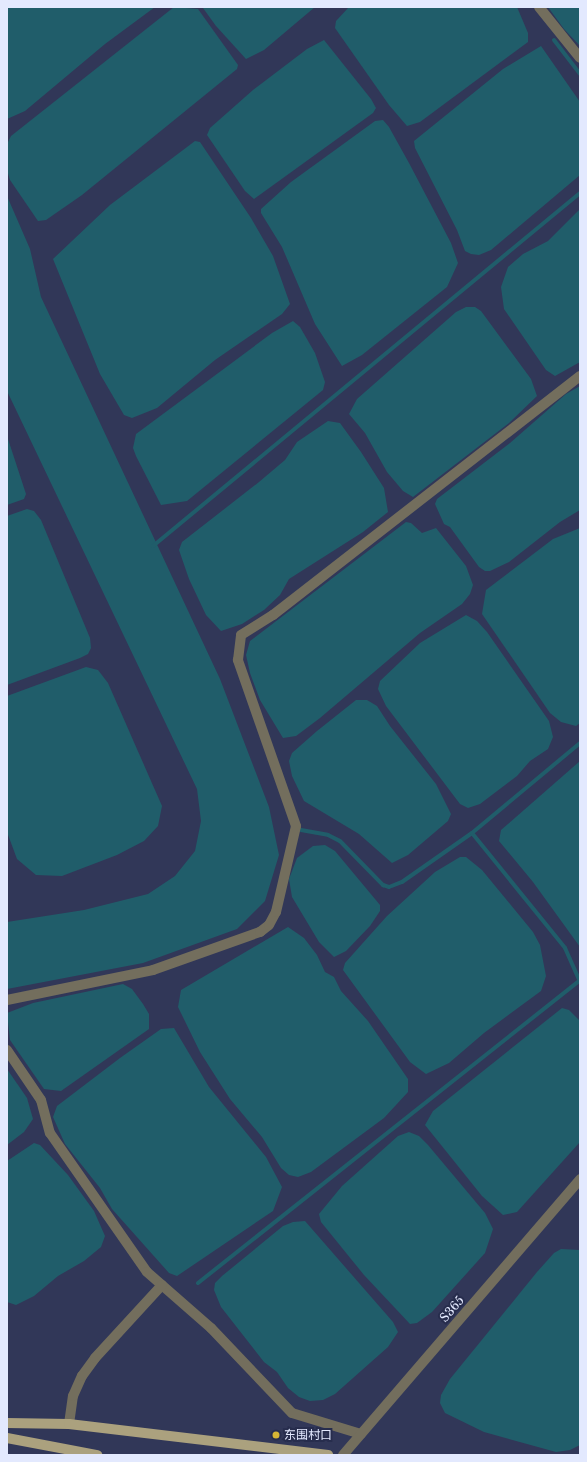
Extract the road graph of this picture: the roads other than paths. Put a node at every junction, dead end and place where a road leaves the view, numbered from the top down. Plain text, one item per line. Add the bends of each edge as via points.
1 (540, 7) edge
2 (580, 58) edge
3 (580, 376) edge
4 (7, 1000) edge
5 (7, 1050) edge
6 (580, 1179) edge
7 (162, 1285) junction
8 (7, 1424) edge
9 (69, 1424) junction
10 (361, 1434) junction
11 (7, 1438) edge
12 (97, 1455) edge
13 (328, 1455) edge
14 (343, 1455) edge

1 - 2 street
3 - 4 street via 273,615 241,635 238,660 296,826 276,912 269,925 260,932 153,970
5 - 7 street via 41,1100 50,1133 147,1272
6 - 10 street, S365
7 - 9 street via 95,1358 82,1376 73,1396
7 - 10 street via 211,1328 292,1413
8 - 9 main road
9 - 13 main road
10 - 14 street, S365
11 - 12 main road

